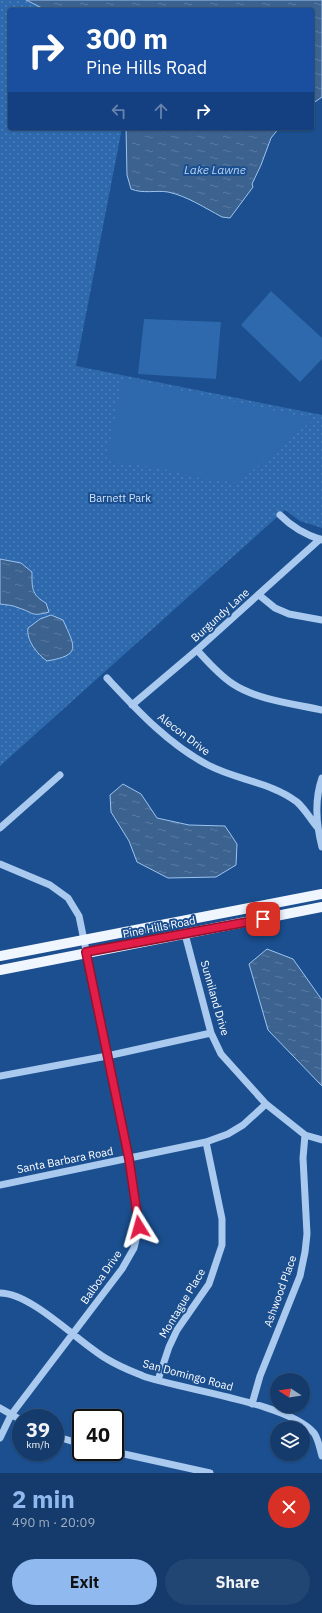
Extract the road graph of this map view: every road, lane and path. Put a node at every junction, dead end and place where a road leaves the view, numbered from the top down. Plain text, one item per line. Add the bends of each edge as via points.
1 (280, 515) dead end
2 (321, 539) edge
3 (259, 595) junction
4 (322, 620) edge
5 (197, 650) junction
6 (107, 678) dead end
7 (132, 705) junction
8 (322, 710) edge
9 (60, 775) dead end
10 (322, 778) edge
11 (0, 828) edge
12 (318, 828) junction
13 (322, 847) edge
14 (0, 864) edge
15 (322, 894) edge
16 (322, 907) edge
17 (185, 934) junction
18 (84, 940) junction
19 (86, 952) junction
20 (0, 956) edge
21 (0, 970) edge
22 (211, 1033) junction
23 (107, 1056) junction
24 (0, 1076) edge
25 (266, 1104) junction
26 (305, 1135) junction
27 (322, 1140) edge
28 (206, 1142) junction
29 (129, 1159) junction
30 (0, 1185) edge
31 (0, 1292) edge
32 (73, 1334) junction
33 (158, 1380) junction
34 (252, 1404) junction
35 (0, 1408) edge
36 (11, 1415) junction
37 (0, 1438) edge
38 (124, 1454) edge
39 (322, 1456) edge
40 (210, 1473) edge

1 - 2 street via 302,532
2 - 3 street, Burgundy Lane
3 - 4 street via 274,608 289,614
3 - 5 street, Burgundy Lane
5 - 7 street, Burgundy Lane
5 - 8 street via 234,685 261,696
6 - 7 street, Alecon Drive
7 - 12 street, Alecon Drive via 164,734 207,765 281,792 298,803
9 - 11 street
10 - 12 street via 316,804
12 - 13 street
14 - 18 street, Balboa Drive via 50,885 68,898 79,916
15 - 18 main road, Pine Hills Road
16 - 17 main road, Pine Hills Road
17 - 19 main road, Pine Hills Road
17 - 22 street, Sunniland Drive
18 - 19 street, Balboa Drive
18 - 20 main road, Pine Hills Road
19 - 21 main road, Pine Hills Road
19 - 23 street, Balboa Drive
22 - 23 street
22 - 25 street, Sunniland Drive via 221,1054
23 - 24 street
23 - 29 street, Balboa Drive
25 - 26 street, Sunniland Drive
25 - 28 street, Santa Barbara Road via 243,1125
26 - 27 street, Sunniland Drive
26 - 34 street, Ashwood Place via 303,1158 306,1252 300,1276 260,1376
28 - 29 street, Santa Barbara Road
28 - 33 street, Montague Place via 222,1219 222,1245 209,1284 177,1330
29 - 30 street, Santa Barbara Road
29 - 32 street, Balboa Drive via 139,1227 134,1248 122,1269
31 - 32 street, San Domingo Road via 23,1298
32 - 33 street, San Domingo Road via 120,1367
32 - 36 street, Balboa Drive
33 - 34 street, San Domingo Road
34 - 39 street, San Domingo Road via 287,1414 304,1423 315,1434
35 - 36 street
36 - 37 street, Balboa Drive
38 - 40 street

